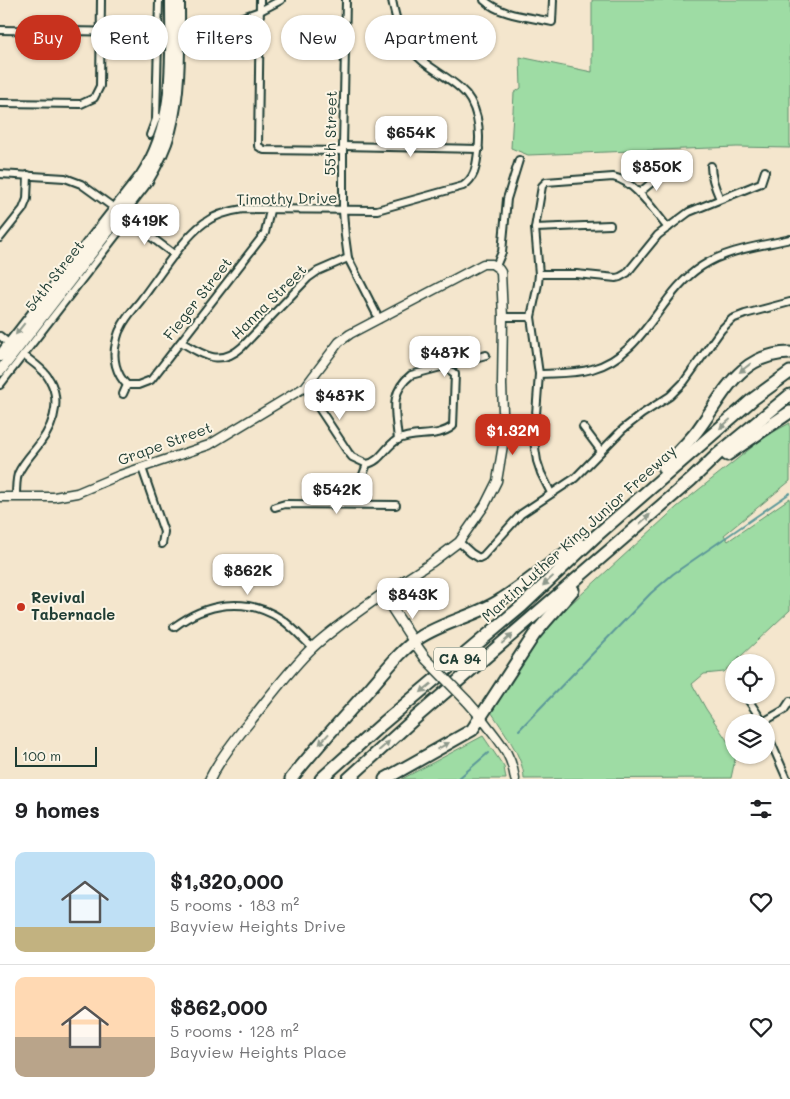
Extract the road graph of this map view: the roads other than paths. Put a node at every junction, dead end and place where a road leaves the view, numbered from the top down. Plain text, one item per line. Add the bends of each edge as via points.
1 (101, 0) edge
2 (158, 0) edge
3 (171, 0) edge
4 (179, 0) edge
5 (260, 0) edge
6 (281, 0) edge
7 (346, 0) edge
8 (392, 0) edge
9 (484, 0) edge
10 (553, 0) edge
11 (260, 11) junction
12 (101, 15) edge
13 (158, 15) edge
14 (0, 30) edge
15 (91, 31) edge
16 (168, 38) edge
17 (175, 38) junction
18 (100, 60) edge
19 (157, 60) edge
20 (0, 103) edge
21 (150, 135) dead end
22 (343, 149) junction
23 (479, 149) junction
24 (519, 160) dead end
25 (711, 166) dead end
26 (765, 171) dead end
27 (0, 174) edge
28 (662, 174) dead end
29 (28, 175) junction
30 (639, 194) junction
31 (720, 199) junction
32 (270, 210) junction
33 (343, 211) junction
34 (122, 214) junction
35 (610, 226) dead end
36 (535, 228) junction
37 (668, 228) junction
38 (0, 238) edge
39 (790, 239) edge
40 (176, 255) junction
41 (348, 258) junction
42 (496, 266) junction
43 (539, 274) junction
44 (790, 302) edge
45 (503, 317) junction
46 (531, 317) junction
47 (379, 319) junction
48 (0, 336) edge
49 (6, 341) dead end
50 (181, 342) junction
51 (790, 353) edge
52 (24, 355) junction
53 (486, 355) dead end
54 (0, 356) edge
55 (446, 367) junction
56 (0, 371) edge
57 (790, 372) edge
58 (539, 374) junction
59 (0, 385) edge
60 (127, 385) junction
61 (305, 387) junction
62 (123, 394) dead end
63 (790, 395) edge
64 (790, 412) edge
65 (583, 427) dead end
66 (398, 440) junction
67 (601, 451) junction
68 (367, 464) junction
69 (142, 468) junction
70 (691, 480) junction
71 (652, 487) junction
72 (551, 493) junction
73 (0, 497) edge
74 (16, 497) junction
75 (352, 504) junction
76 (396, 506) dead end
77 (275, 507) dead end
78 (596, 536) junction
79 (459, 542) junction
80 (162, 544) dead end
81 (608, 551) junction
82 (383, 594) junction
83 (174, 628) dead end
84 (414, 642) junction
85 (313, 648) junction
86 (790, 701) edge
87 (775, 715) edge
88 (481, 717) junction
89 (775, 752) edge
90 (210, 779) edge
91 (291, 779) edge
92 (321, 779) edge
93 (348, 779) edge
94 (385, 779) edge
95 (515, 779) edge
96 (787, 779) edge

1 - 12 street
2 - 13 street
3 - 17 main road, 54th Street
4 - 17 main road, 54th Street
5 - 11 street
6 - 11 street
7 - 22 street, 55th Street
8 - 23 street, Timothy Drive via 400,30 409,47 430,68 460,88 474,105
9 - 10 street via 502,11 552,22
11 - 17 street
11 - 22 street via 258,146 264,150
14 - 15 street
16 - 17 street
17 - 34 main road, 54th Street via 163,130
18 - 20 street via 100,86 94,98 81,104
19 - 21 street via 156,119
22 - 23 street
22 - 33 street, 55th Street
23 - 33 street, Timothy Drive via 475,174 464,186 377,210
24 - 42 street via 507,199 502,252
25 - 31 street
26 - 31 street via 760,183
27 - 29 street
28 - 30 street
29 - 34 street via 65,178 81,184
29 - 38 street via 27,199 23,209
30 - 36 street via 626,181 613,177 546,182 542,186
30 - 37 street
31 - 37 street via 689,212
32 - 33 street, Timothy Drive
32 - 40 street, Timothy Drive via 243,209 216,216 196,229
32 - 50 street, Fieger Street via 265,233
33 - 41 street, 55th Street
34 - 40 street
34 - 52 street
34 -> 54 main road, 54th Street
34 - 56 main road, 54th Street
35 - 36 street
36 - 43 street
37 - 43 street via 620,277
39 - 58 street via 727,253 703,265 673,292 635,343 616,359 584,371
40 - 60 street, Timothy Drive via 121,327 115,344 115,357 117,370
41 - 47 street, 55th Street
41 - 50 street, Hanna Street via 308,278 234,353 224,357 208,356
42 - 45 street via 501,272
42 - 47 street, Grape Street via 483,264
43 - 46 street
44 - 67 street via 732,320 670,396 623,429
45 - 46 street
45 - 79 street via 504,439 500,473 485,505
46 - 58 street
47 - 61 street, Grape Street via 339,342
48 - 49 street
50 - 60 street, Fieger Street via 151,380
51 -> 71 highway via 763,357 745,367
52 - 59 street
52 - 74 street via 46,376 56,404 51,427 18,476
53 - 55 street
55 - 66 street via 411,375 396,392
55 - 66 street via 455,374 453,426 446,432
57 -> 71 highway, Martin Luther King Junior Freeway / CA 94
58 - 72 street via 535,451
60 - 62 street
61 - 68 street via 352,457
61 - 69 street, Grape Street via 209,445
63 - 70 highway, Martin Luther King Junior Freeway / CA 94
64 - 70 highway
65 - 67 street
66 - 68 street via 373,463
67 - 72 street via 575,478
68 - 75 street
69 - 74 street, Grape Street via 77,493
69 - 80 street via 164,532
81 -> 70 highway, Martin Luther King Junior Freeway / CA 94
71 - 78 highway, Martin Luther King Junior Freeway / CA 94
72 - 79 street via 512,522 483,556 478,558
73 - 74 street, Grape Street
75 - 76 street
75 - 77 street via 285,504
78 - 84 highway via 550,563 502,600
78 -> 92 highway, Martin Luther King Junior Freeway / CA 94 via 522,606
79 - 82 street
81 - 88 highway via 544,622
93 -> 81 highway, Martin Luther King Junior Freeway / CA 94
82 - 84 main road
82 - 85 main road
83 - 85 street via 187,617 208,608 234,604 252,607 282,620
84 - 88 main road, bridge
84 -> 91 highway
85 - 90 main road via 240,733
86 - 87 street
94 -> 88 highway via 472,730
88 - 95 street via 508,752
89 - 96 street

